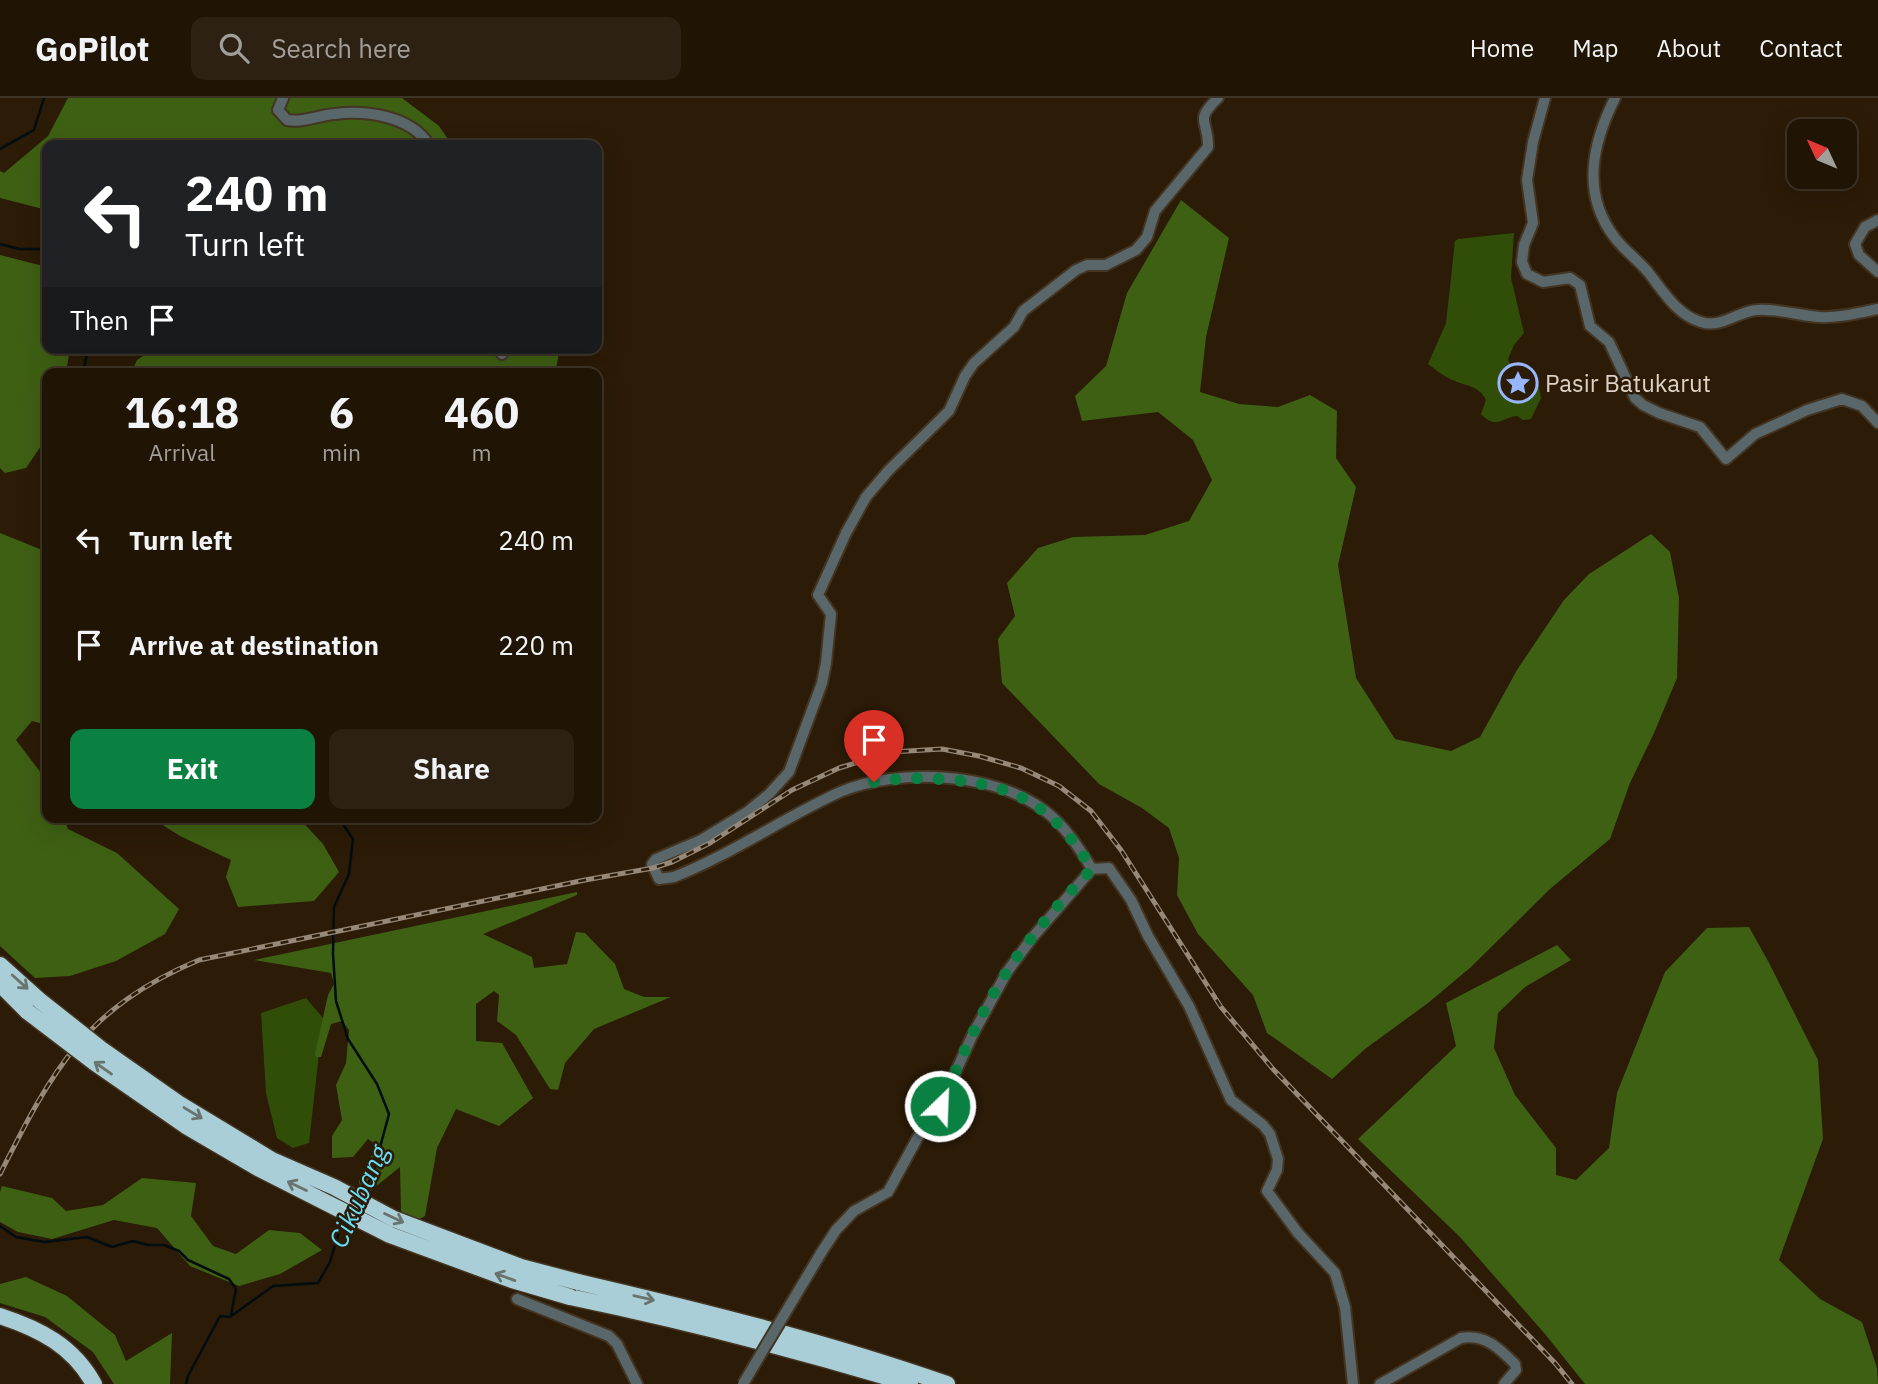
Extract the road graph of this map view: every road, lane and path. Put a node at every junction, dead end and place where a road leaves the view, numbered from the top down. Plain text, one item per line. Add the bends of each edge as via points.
1 (283, 98) edge
2 (1218, 98) edge
3 (1545, 98) edge
4 (1615, 98) edge
5 (424, 140) edge
6 (1878, 220) edge
7 (1878, 272) edge
8 (1878, 309) edge
9 (1878, 423) edge
10 (1092, 869) junction
11 (0, 965) edge
12 (0, 984) edge
13 (34, 1006) junction
14 (574, 1289) junction
15 (517, 1299) dead end
16 (0, 1316) edge
17 (94, 1384) edge
18 (637, 1384) edge
19 (743, 1384) edge
20 (910, 1384) edge
21 (947, 1384) edge
22 (1353, 1384) edge
23 (1380, 1384) edge
24 (1504, 1384) edge

1 - 5 street via 278,110 287,120 375,114 412,127
2 - 10 street via 1204,113 1208,147 1155,211 1143,242 1129,256 1080,268 1023,311 1014,327 971,367 946,414 862,503 818,595 831,614 826,663 785,778 747,812 652,864 659,879 674,877 841,792 874,782 922,777 981,782 1017,794 1055,820
3 - 9 street via 1527,180 1533,223 1522,262 1527,274 1543,282 1570,278 1580,285 1590,326 1609,342 1635,398 1659,413 1700,427 1726,459 1755,434 1842,400 1862,406
4 - 8 street via 1594,156 1595,200 1616,239 1686,315 1712,324 1756,310 1825,317
6 - 7 street via 1865,227 1855,244 1859,256
10 - 19 street, bridge via 1007,972 940,1106 888,1192 854,1211 836,1230
10 - 22 street via 1109,869 1116,878 1189,1006 1231,1100 1270,1134 1278,1159 1266,1191 1335,1273 1345,1307
11 -> 13 highway
12 - 13 highway
13 - 14 highway, bridge via 95,1063 186,1126 258,1168 390,1235 513,1280
14 - 20 highway
14 -> 21 highway via 691,1308
15 - 18 street via 609,1336
16 - 17 highway via 48,1335
23 - 24 street via 1461,1338 1475,1337 1493,1344 1516,1364

